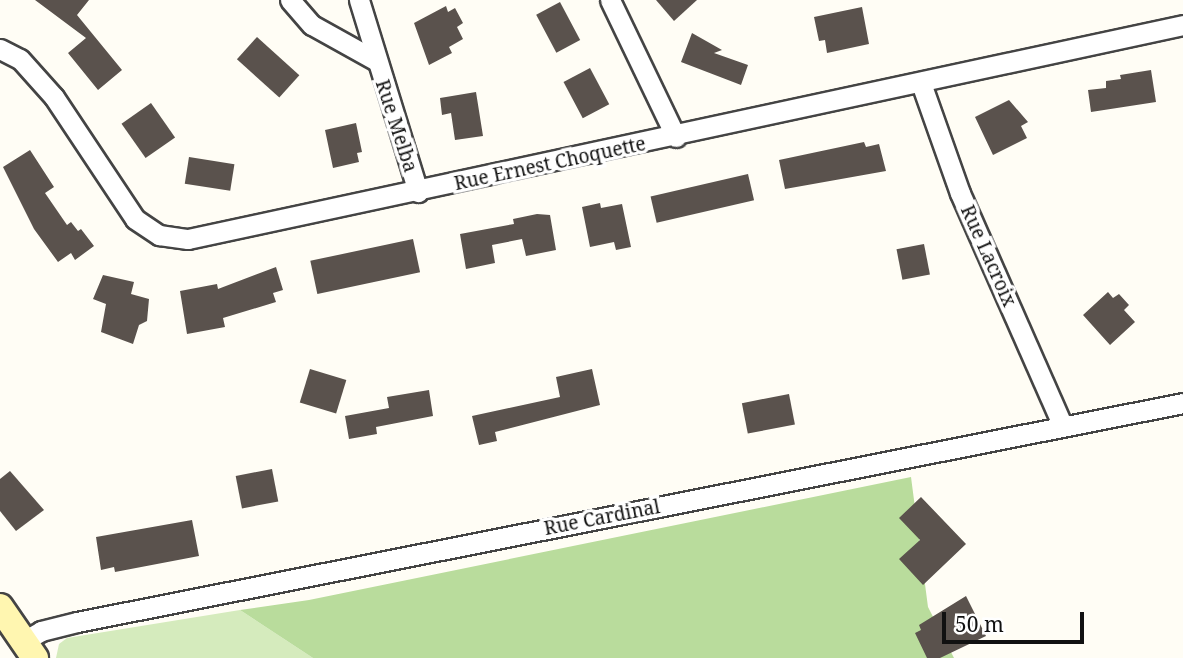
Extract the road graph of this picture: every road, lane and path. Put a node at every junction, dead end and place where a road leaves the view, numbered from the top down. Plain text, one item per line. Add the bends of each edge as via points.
1 (290, 0) edge
2 (359, 0) edge
3 (610, 0) edge
4 (1183, 25) edge
5 (0, 49) edge
6 (375, 60) junction
7 (921, 83) junction
8 (676, 137) junction
9 (418, 192) junction
10 (1183, 403) edge
11 (1063, 426) junction
12 (0, 607) edge
13 (29, 650) edge

1 - 6 street, Rue Melba via 312,25
2 - 6 street, Rue Melba
3 - 8 street
4 - 7 street, Rue Ernest Choquette
5 - 9 street, Rue Ernest Choquette via 20,59 54,97 135,219 159,235 188,239
6 - 9 street, Rue Melba
7 - 8 street, Rue Ernest Choquette
7 - 11 street, Rue Lacroix via 960,193
8 - 9 street, Rue Ernest Choquette
10 - 11 street, Rue Cardinal
11 - 13 street, Rue Cardinal via 77,622 41,631
12 - 13 street

